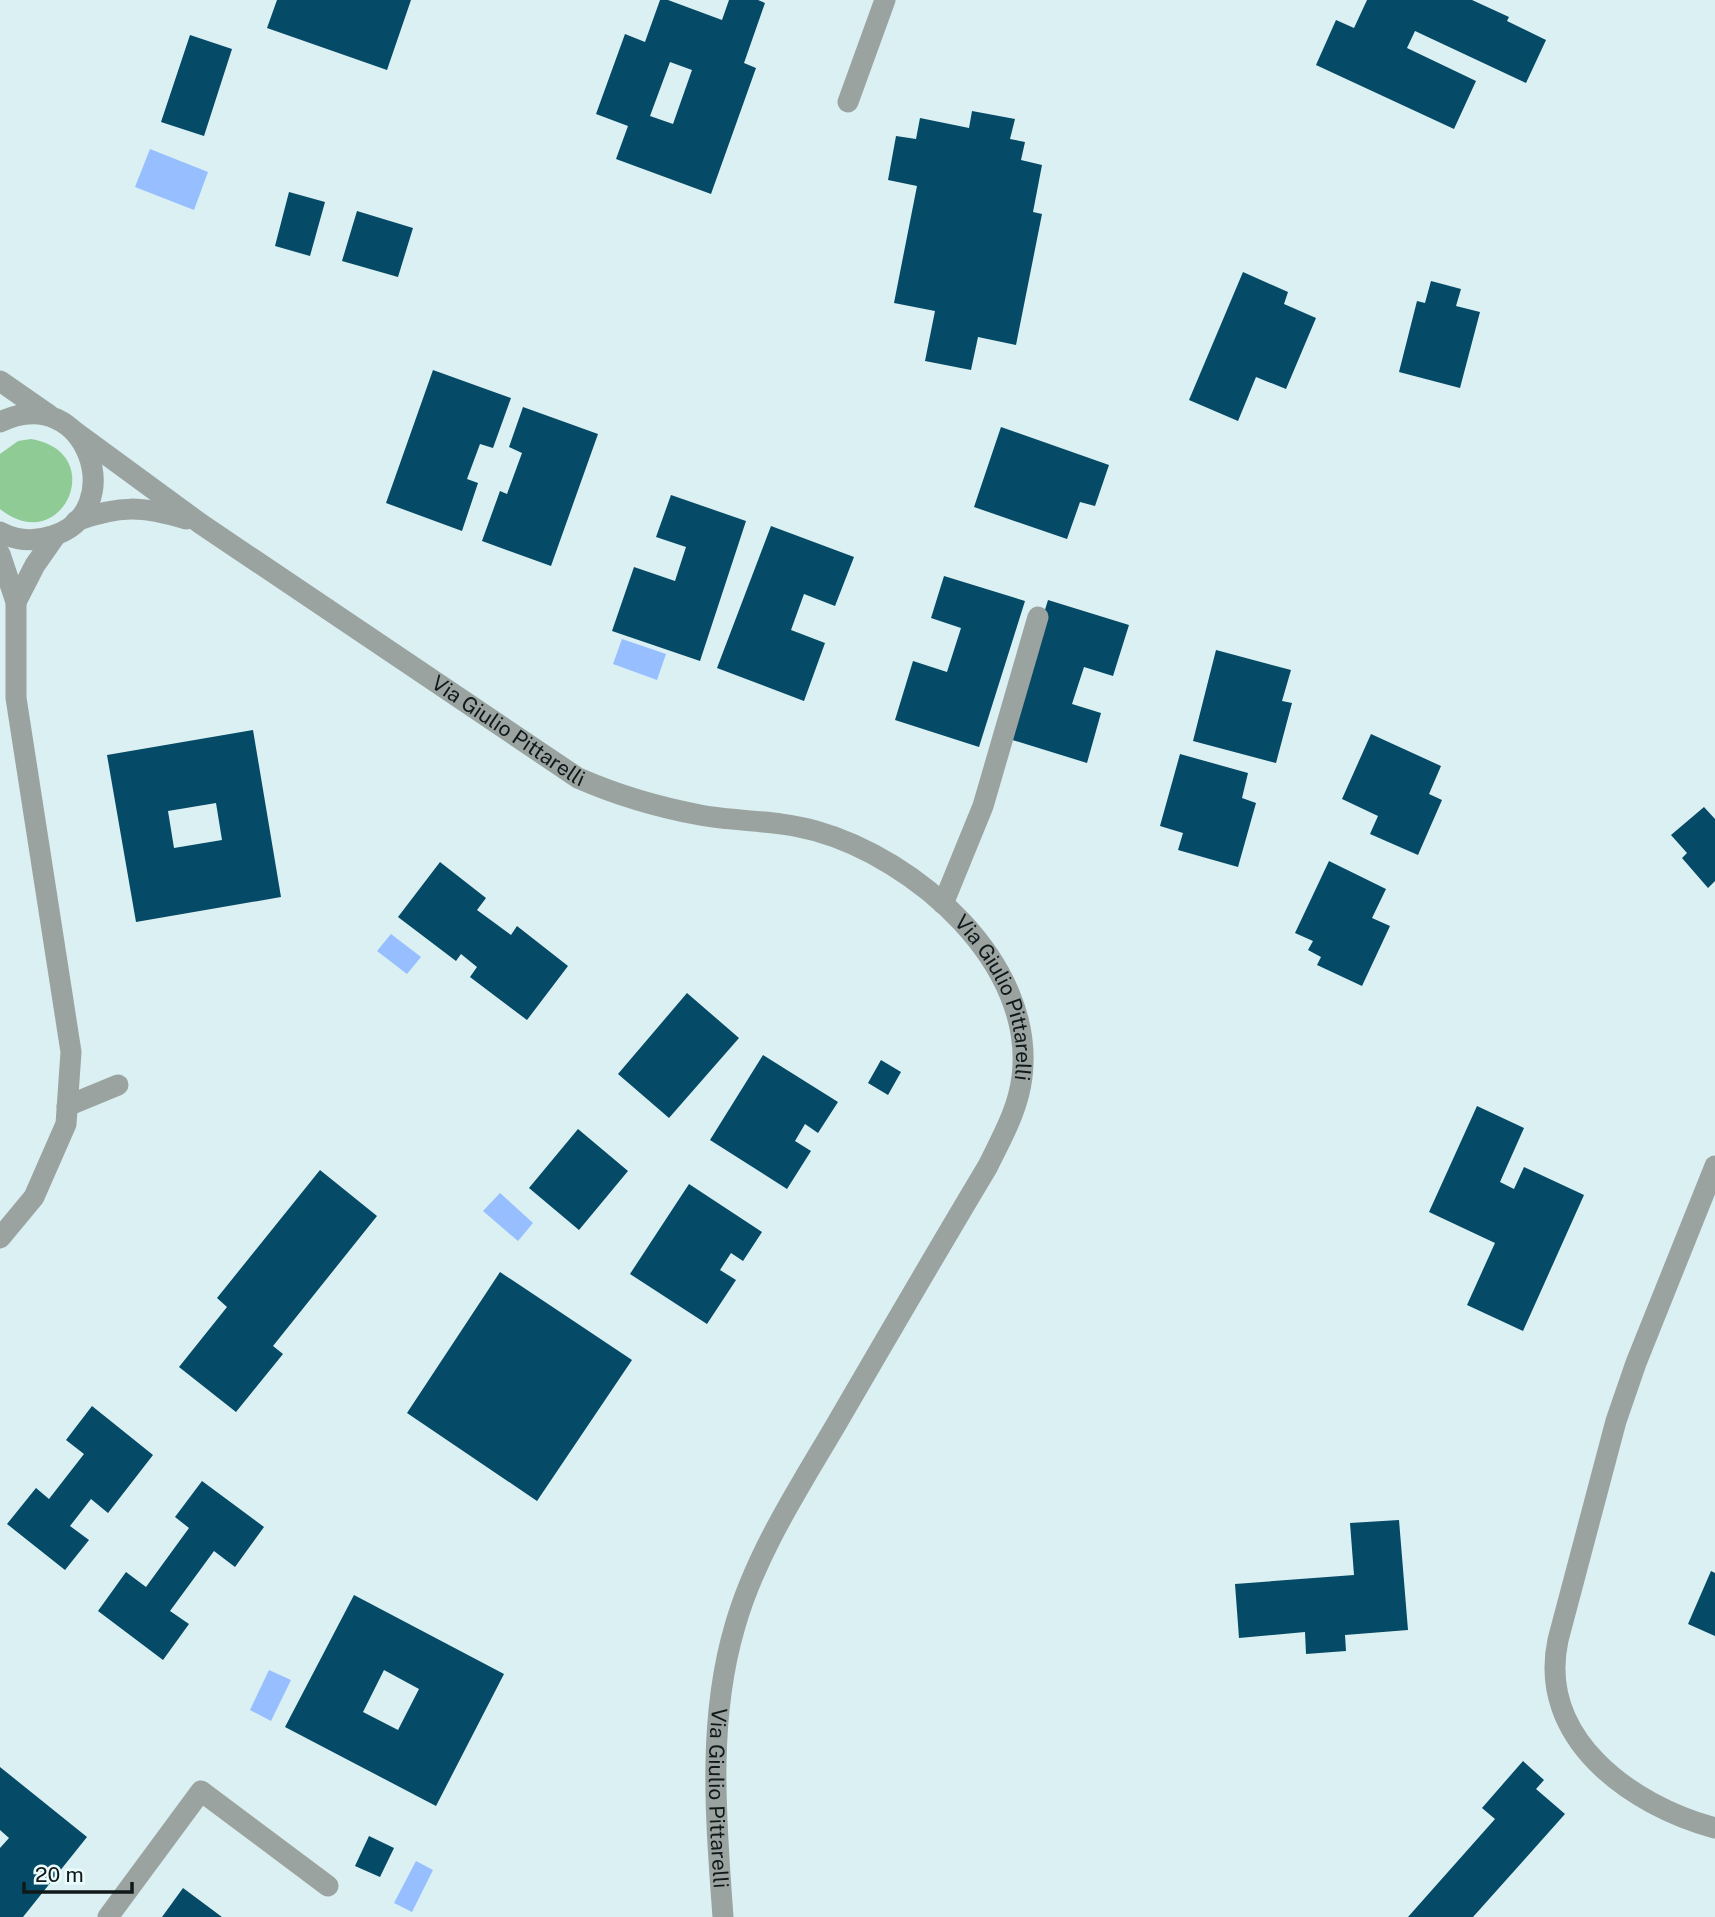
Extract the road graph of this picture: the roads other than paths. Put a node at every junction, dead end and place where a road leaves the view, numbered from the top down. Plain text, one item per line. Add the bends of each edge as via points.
1 (885, 0) edge
2 (848, 102) dead end
3 (0, 381) edge
4 (54, 418) junction
5 (0, 422) edge
6 (74, 431) junction
7 (76, 521) junction
8 (201, 524) junction
9 (0, 532) edge
10 (56, 535) junction
11 (0, 554) edge
12 (16, 602) junction
13 (1038, 617) dead end
14 (943, 904) junction
15 (118, 1085) dead end
16 (67, 1106) junction
17 (1715, 1166) edge
18 (0, 1238) edge
19 (1715, 1828) edge
20 (328, 1886) dead end
21 (108, 1917) edge
22 (723, 1917) edge

1 - 2 street
3 - 4 street, Via Giulio Pittarelli
4 - 5 street via 33,414
4 - 6 street, Via Giulio Pittarelli
6 - 7 street via 93,466 88,505
6 - 8 street, Via Giulio Pittarelli
7 - 8 street, Via Giulio Pittarelli via 107,510 147,509
7 - 10 street
8 - 14 street, Via Giulio Pittarelli via 578,778 634,800 701,815 814,830 844,840 905,874
9 - 10 street via 20,540
10 - 12 street
11 - 12 street
12 - 16 street via 16,698 71,1052
13 - 14 street via 983,806
14 - 22 street, Via Giulio Pittarelli via 983,949 1012,1000 1023,1050 1018,1099 988,1166 780,1520 734,1626 716,1739
15 - 16 street
16 - 18 street via 66,1124 34,1197
17 - 19 street via 1616,1421 1554,1669 1564,1716 1595,1760 1656,1805
20 - 21 street via 201,1791

